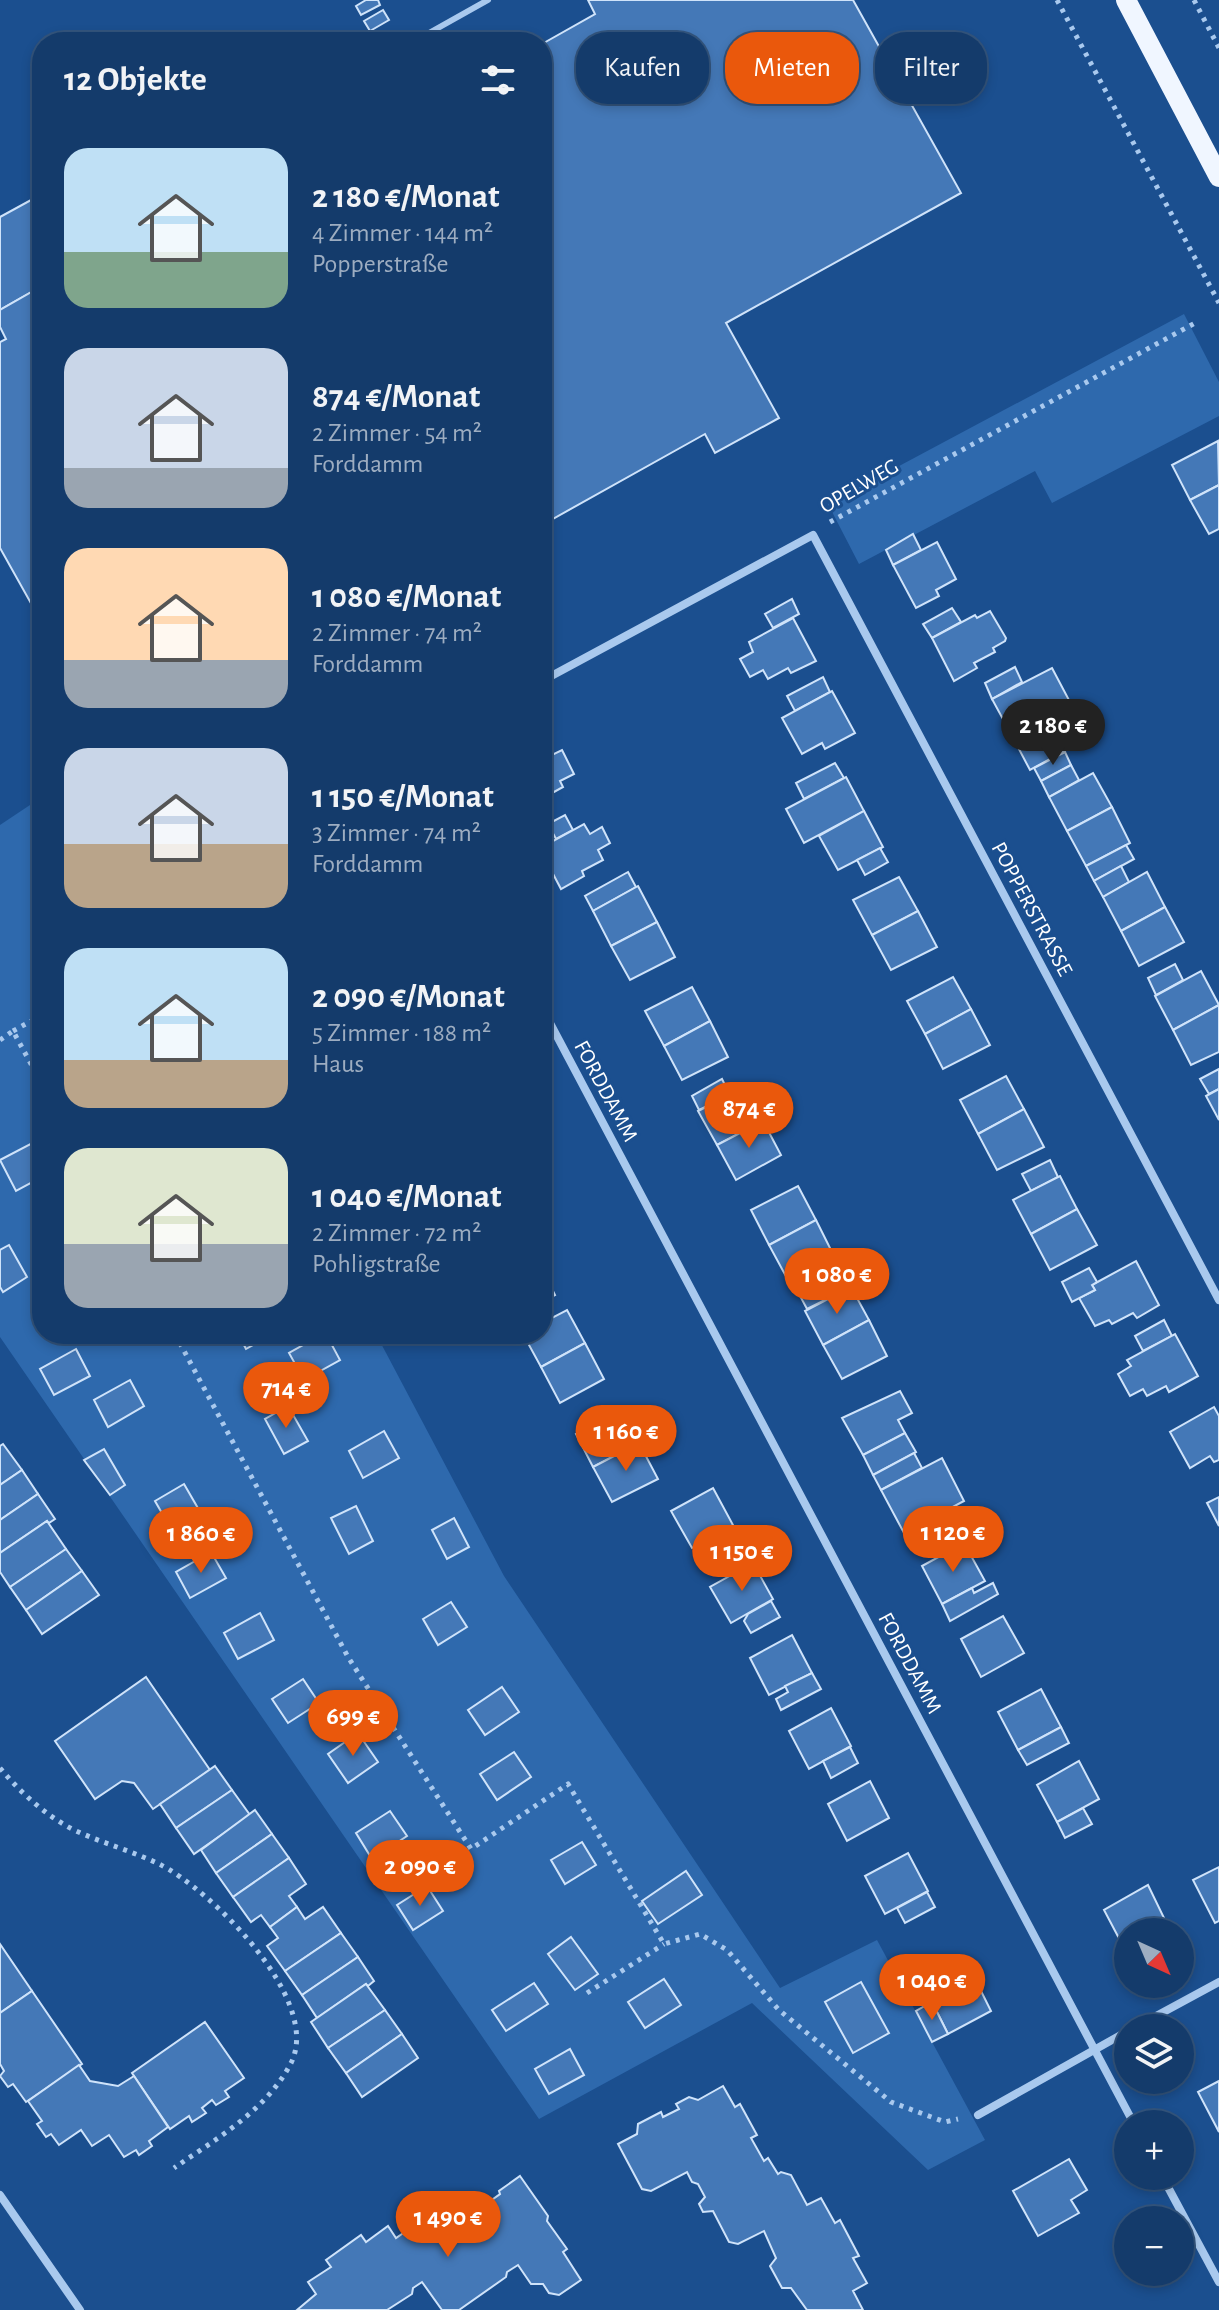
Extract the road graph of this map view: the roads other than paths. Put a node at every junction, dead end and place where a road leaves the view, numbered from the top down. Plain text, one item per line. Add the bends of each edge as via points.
1 (488, 0) edge
2 (1126, 0) edge
3 (431, 32) edge
4 (1219, 177) edge
5 (813, 535) joint
6 (552, 676) edge
7 (552, 1027) edge
8 (1219, 1300) edge
9 (1219, 1982) edge
10 (1160, 2014) edge
11 (1114, 2039) edge
12 (1094, 2050) junction
13 (1126, 2110) edge
14 (978, 2115) road end
15 (1170, 2190) edge
16 (0, 2195) edge
17 (1219, 2282) edge
18 (80, 2310) edge

1 - 3 lane
2 - 4 main road
5 - 6 street, OPELWEG
5 - 8 street, POPPERSTRASSE
7 - 12 street, FORDDAMM
9 - 10 street
11 - 12 street
12 - 13 street, FORDDAMM
12 - 14 street
15 - 17 street
16 - 18 street

